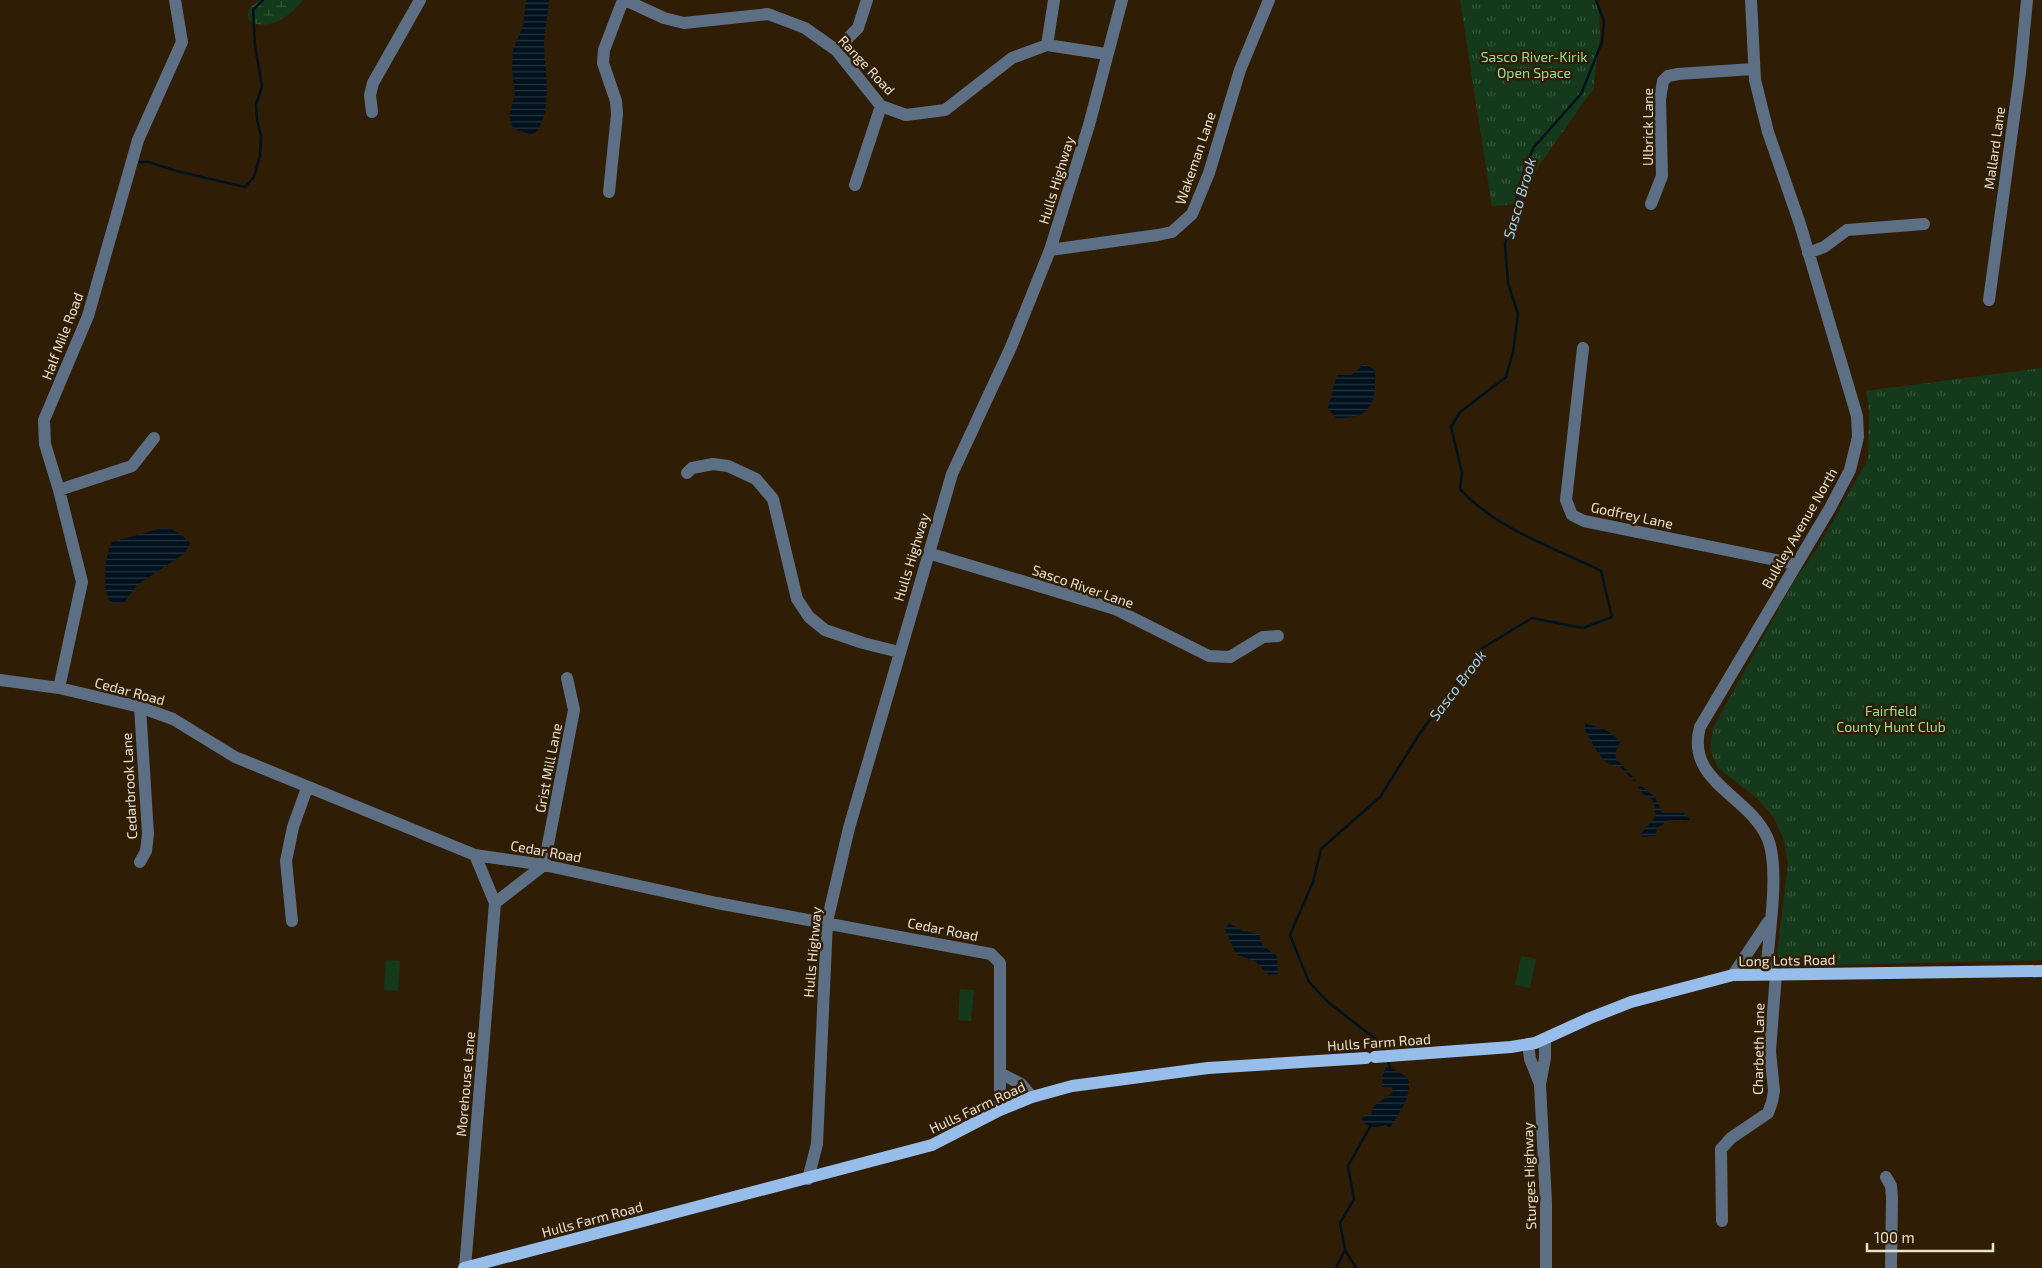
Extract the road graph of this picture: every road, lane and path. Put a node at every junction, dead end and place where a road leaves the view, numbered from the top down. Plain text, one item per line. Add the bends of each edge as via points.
1 (175, 0) edge
2 (420, 0) edge
3 (624, 0) edge
4 (867, 0) edge
5 (1054, 0) edge
6 (1122, 0) edge
7 (1269, 0) edge
8 (1751, 0) edge
9 (2027, 0) edge
10 (1047, 45) junction
11 (836, 50) junction
12 (1106, 54) junction
13 (1753, 69) junction
14 (881, 106) junction
15 (372, 112) dead end
16 (855, 184) dead end
17 (609, 192) dead end
18 (1651, 204) dead end
19 (1924, 224) dead end
20 (1050, 250) junction
21 (1808, 253) junction
22 (1989, 300) dead end
23 (1583, 348) dead end
24 (154, 438) dead end
25 (687, 473) dead end
26 (59, 490) junction
27 (928, 553) junction
28 (1795, 564) junction
29 (1278, 636) dead end
30 (899, 652) junction
31 (567, 678) dead end
32 (0, 680) edge
33 (59, 688) junction
34 (140, 707) junction
35 (307, 788) junction
36 (475, 855) junction
37 (140, 862) dead end
38 (544, 865) junction
39 (495, 903) junction
40 (1770, 920) junction
41 (292, 921) dead end
42 (827, 922) junction
43 (2042, 971) edge
44 (1771, 974) junction
45 (1732, 975) junction
46 (1545, 1039) junction
47 (1528, 1044) junction
48 (1515, 1047) joint
49 (1000, 1073) junction
50 (1540, 1084) junction
51 (1032, 1097) junction
52 (1000, 1110) junction
53 (817, 1144) junction
54 (825, 1173) junction
55 (1886, 1177) dead end
56 (808, 1179) junction
57 (1722, 1221) dead end
58 (465, 1268) edge
59 (1546, 1268) edge
60 (1891, 1268) edge

1 - 26 street, Half Mile Road via 182,42 138,140 88,316 44,420 45,444
2 - 15 street via 373,83 370,95
3 - 11 street, Range Road via 684,23 768,14 806,28
3 - 17 street via 604,50 603,63 617,114
4 - 11 street via 858,28
5 - 10 street
6 - 12 street, Hulls Highway
7 - 20 street, Wakeman Lane via 1240,70 1192,214 1172,232 1158,236
8 - 13 street, Bulkley Avenue North
9 - 22 street, Mallard Lane
10 - 12 street, Range Road
10 - 14 street, Range Road via 1012,58 945,110 906,115
11 - 14 street, Range Road
12 - 20 street, Hulls Highway via 1089,125
13 - 18 street, Ulbrick Lane via 1678,74 1663,81 1660,99 1662,176
13 - 21 street, Bulkley Avenue North via 1768,132
14 - 16 street
19 - 21 street via 1846,230 1824,247
20 - 27 street, Hulls Highway via 1011,347 952,474
21 - 28 street, Bulkley Avenue North via 1857,416 1858,437 1850,470
23 - 28 street, Godfrey Lane via 1566,500 1572,515 1584,521
24 - 26 street via 132,466
25 - 30 street via 692,468 713,464 728,466 756,478 773,499 797,599 809,617 825,630
26 - 33 street, Half Mile Road via 82,582
27 - 29 street, Sasco River Lane via 1115,609 1209,656 1230,657 1263,637
27 - 30 street, Hulls Highway
28 - 40 street, Bulkley Avenue North via 1700,726 1697,748 1704,769 1750,811 1768,839 1774,869
30 - 42 street, Hulls Highway via 849,828
31 - 38 street, Grist Mill Lane via 574,710
32 - 33 street, Cedar Road
33 - 34 street, Cedar Road
34 - 35 street, Cedar Road via 173,719 235,758
34 - 37 street, Cedarbrook Lane via 148,834 146,851
35 - 36 street, Cedar Road
35 - 41 street via 293,827 286,860
36 - 38 street, Cedar Road
36 - 39 street, Morehouse Lane
38 - 39 street
38 - 42 street, Cedar Road via 717,903
39 - 58 street, Morehouse Lane
40 - 44 street, Bulkley Avenue North
40 - 45 street
42 - 49 street, Cedar Road via 991,954 1000,963
42 - 53 street, Hulls Highway
43 - 44 main road, Long Lots Road
44 - 45 main road, Long Lots Road
44 - 57 street, Charbeth Lane via 1772,1102 1768,1113 1731,1138 1721,1149
45 - 46 main road, Long Lots Road via 1631,1002
46 - 47 main road, Long Lots Road
46 - 50 street, Sturges Highway
47 - 48 main road, Long Lots Road
47 - 50 street, Sturges Highway
48 - 51 main road, Hulls Farm Road via 1208,1068 1072,1086
49 - 51 street via 1021,1084
49 - 52 street, Cedar Road
50 - 59 street, Sturges Highway
51 - 52 main road, Hulls Farm Road
52 - 54 main road, Hulls Farm Road via 932,1145
53 - 54 street, Hulls Highway
53 - 56 street, Hulls Highway
54 - 56 main road, Hulls Farm Road
55 - 60 street via 1892,1197
56 - 58 main road, Hulls Farm Road

